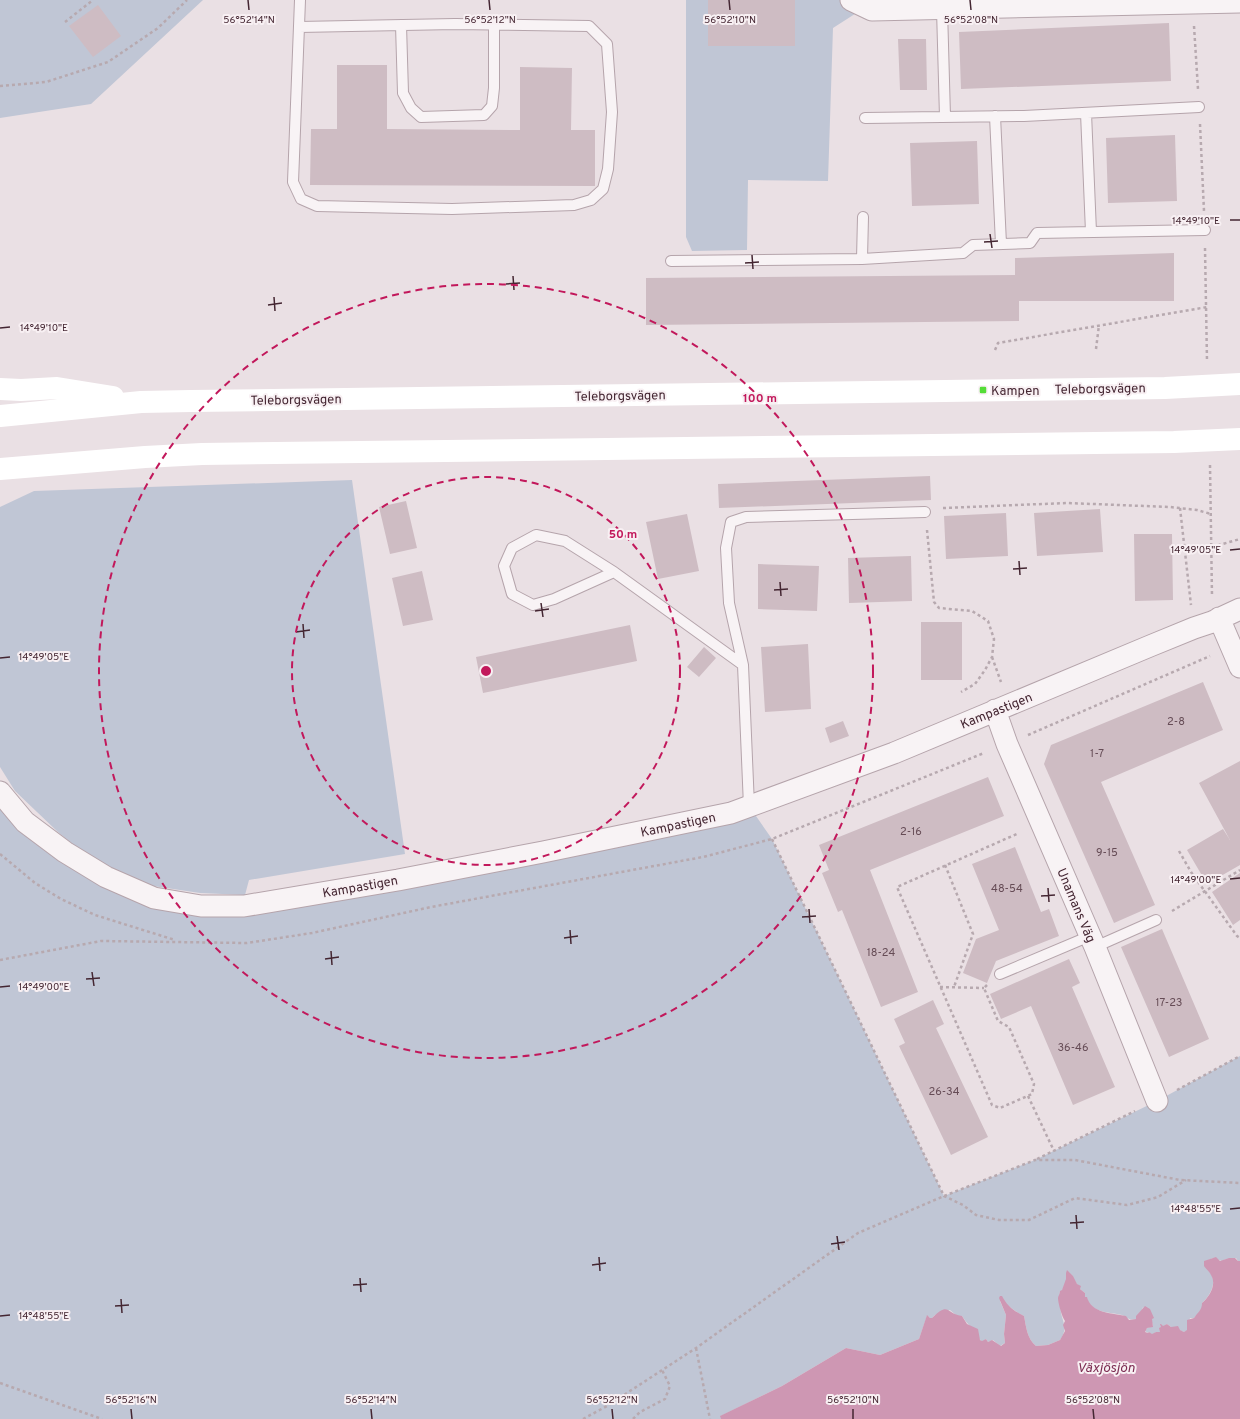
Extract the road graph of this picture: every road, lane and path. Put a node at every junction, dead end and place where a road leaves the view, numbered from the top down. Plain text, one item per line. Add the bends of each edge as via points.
1 (93, 0) edge
2 (187, 0) edge
3 (300, 0) edge
4 (851, 0) edge
5 (1193, 2) junction
6 (1240, 2) edge
7 (942, 9) junction
8 (65, 22) dead end
9 (401, 25) junction
10 (494, 25) junction
11 (299, 27) junction
12 (0, 86) edge
13 (1199, 107) junction
14 (1086, 113) junction
15 (995, 116) junction
16 (945, 117) junction
17 (865, 118) dead end
18 (863, 217) dead end
19 (1205, 230) junction
20 (1091, 232) junction
21 (1001, 244) junction
22 (862, 259) junction
23 (671, 261) dead end
24 (1207, 307) junction
25 (1099, 325) junction
26 (1096, 349) dead end
27 (995, 350) dead end
28 (1207, 362) dead end
29 (1240, 384) edge
30 (0, 389) edge
31 (141, 402) junction
32 (0, 416) edge
33 (1240, 439) edge
34 (1210, 464) dead end
35 (9, 468) edge
36 (0, 483) edge
37 (1180, 508) junction
38 (925, 512) junction
39 (1211, 514) junction
40 (1240, 539) edge
41 (1212, 547) junction
42 (614, 572) junction
43 (1240, 609) edge
44 (1208, 623) junction
45 (992, 657) junction
46 (743, 665) junction
47 (1240, 667) edge
48 (1000, 678) dead end
49 (961, 692) dead end
50 (995, 710) junction
51 (0, 792) edge
52 (749, 806) junction
53 (1042, 823) junction
54 (772, 839) dead end
55 (1179, 851) dead end
56 (0, 854) edge
57 (946, 866) junction
58 (1240, 870) edge
59 (1205, 892) junction
60 (1156, 920) joint
61 (1240, 938) edge
62 (178, 941) dead end
63 (1092, 941) junction
64 (1000, 974) joint
65 (940, 987) junction
66 (954, 987) junction
67 (984, 988) junction
68 (1028, 1096) junction
69 (1157, 1101) dead end
70 (1054, 1151) dead end
71 (1187, 1180) junction
72 (1240, 1183) edge
73 (944, 1196) junction
74 (696, 1348) junction
75 (662, 1370) junction
76 (0, 1383) edge
77 (102, 1419) edge
78 (583, 1419) edge
79 (633, 1419) edge
80 (710, 1419) edge

1 - 8 path
2 - 12 path via 158,28 108,62 46,82
3 - 11 lane
4 - 7 street via 872,10
5 - 6 street
5 - 7 street
5 - 13 path
7 - 16 lane
9 - 10 lane
9 - 10 lane via 403,93 411,108 421,117 484,115 492,106
9 - 11 lane
10 - 11 lane via 589,26 607,44 612,112 608,169 603,189 591,200 574,205 452,210 317,206 301,199 293,182
13 - 14 lane
13 - 19 path
14 - 15 lane
14 - 20 lane
15 - 16 lane
15 - 21 lane
16 - 17 lane
18 - 22 lane
19 - 20 lane
19 - 24 path
20 - 21 lane via 1037,233 1030,243
21 - 22 lane via 973,245 963,253
22 - 23 lane
24 - 25 path
24 - 28 path
25 - 26 path
25 - 27 path via 998,343
29 - 31 main road, Teleborgsvägen via 1149,388
30 - 31 main road via 57,388
31 - 32 main road, Teleborgsvägen
33 - 35 main road via 1174,442 209,454
34 - 39 path
35 - 36 main road
37 - 38 path via 1067,503 942,508
37 - 39 path
37 - 44 path
38 - 45 path via 934,602 939,608 972,611 988,621 994,639
38 - 46 lane via 746,518 731,522 726,548 728,603
39 - 41 path
40 - 41 path
41 - 44 path
42 - 42 lane via 565,541 536,535 512,548 504,566 512,594 533,605 554,600
42 - 46 lane
43 - 44 street, Kampastigen
44 - 47 street
44 - 50 street, Kampastigen
45 - 48 path
45 - 49 path via 975,684
46 - 52 lane
50 - 52 street, Kampastigen via 894,753
50 - 53 street, Unamans Väg
51 - 52 street, Kampastigen via 25,822 65,852 106,877 154,898 201,906 244,906 398,880 724,814
53 - 57 path
53 - 63 street, Unamans Väg
54 - 73 path
55 - 59 path
56 - 62 path via 35,884 95,916
57 - 65 path via 897,887
57 - 66 path via 973,934
58 - 59 path
59 - 60 path
59 - 61 path
60 - 63 lane
63 - 64 lane
63 - 69 street, Unamans Väg
64 - 67 path
65 - 66 path
65 - 68 path via 992,1105 1000,1108
66 - 67 path
67 - 68 path via 998,1021 1009,1027 1034,1084 1032,1094
68 - 70 path
71 - 72 path
71 - 73 path via 1075,1160 1035,1160
71 - 73 path via 1158,1197 1127,1205 1075,1198 1029,1220 999,1220 976,1214
73 - 74 path via 858,1233
74 - 75 path
74 - 80 path
75 - 78 path
75 - 79 path via 670,1386 665,1399 640,1412
76 - 77 path

